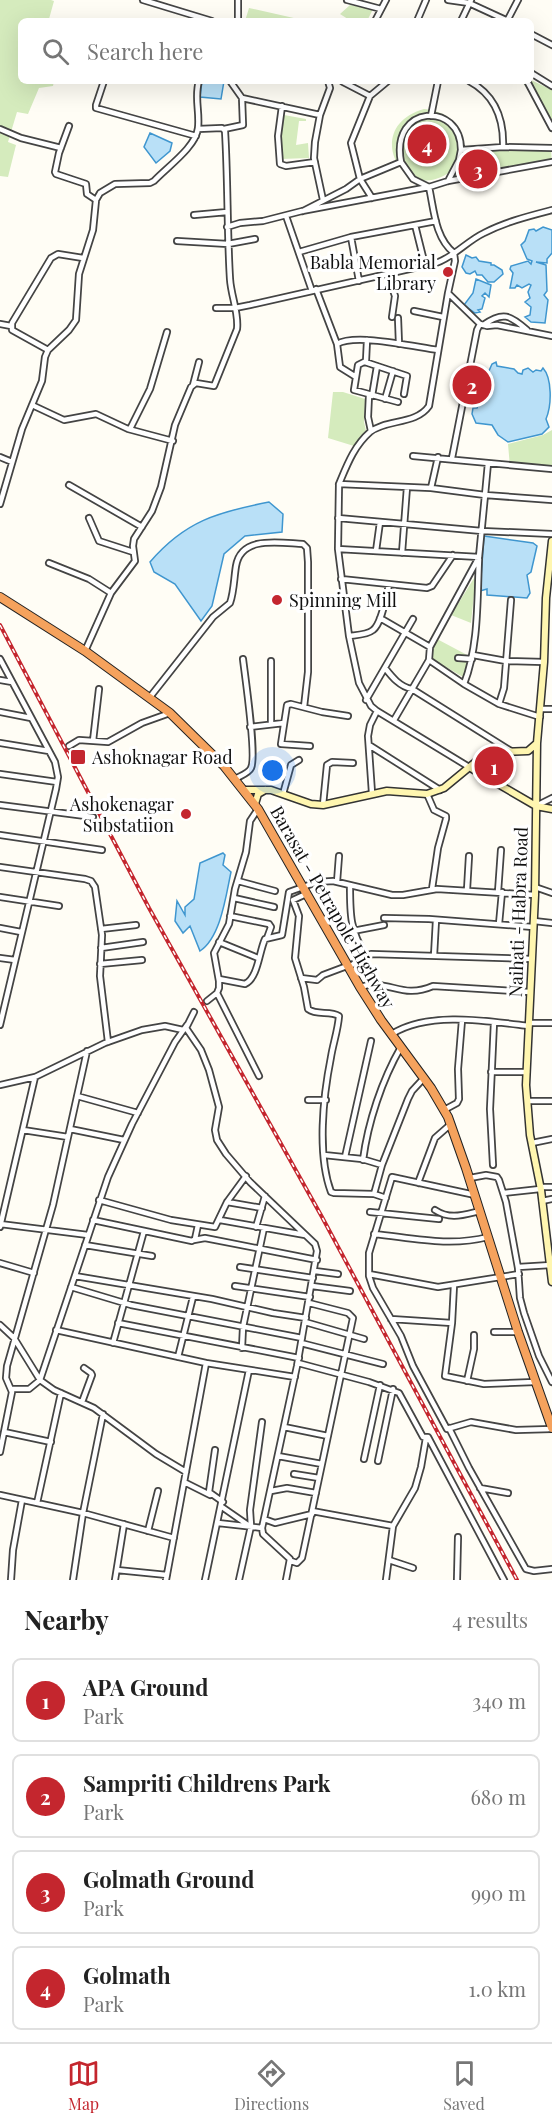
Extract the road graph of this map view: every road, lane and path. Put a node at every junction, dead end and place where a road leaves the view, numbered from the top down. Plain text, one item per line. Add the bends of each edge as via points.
1 (143, 0) edge
2 (238, 0) edge
3 (347, 0) edge
4 (386, 0) edge
5 (426, 0) edge
6 (448, 0) edge
7 (518, 0) edge
8 (470, 2) edge
9 (381, 9) junction
10 (202, 18) edge
11 (238, 18) edge
12 (376, 18) edge
13 (418, 18) edge
14 (462, 18) edge
15 (502, 18) edge
16 (509, 18) edge
17 (534, 36) edge
18 (552, 45) edge
19 (534, 75) edge
20 (103, 84) edge
21 (199, 84) edge
22 (232, 84) edge
23 (329, 84) edge
24 (347, 84) edge
25 (384, 84) edge
26 (437, 84) edge
27 (479, 84) edge
28 (528, 84) edge
29 (552, 86) edge
30 (370, 96) junction
31 (242, 98) junction
32 (282, 106) junction
33 (320, 115) junction
34 (431, 116) junction
35 (69, 126) dead end
36 (552, 128) edge
37 (0, 129) edge
38 (198, 129) junction
39 (224, 129) junction
40 (196, 136) junction
41 (503, 147) junction
42 (61, 148) junction
43 (552, 148) edge
44 (461, 150) junction
45 (315, 162) junction
46 (401, 162) junction
47 (552, 162) edge
48 (360, 179) junction
49 (448, 181) junction
50 (429, 187) junction
51 (372, 198) junction
52 (96, 200) junction
53 (323, 200) junction
54 (552, 210) edge
55 (302, 211) junction
56 (226, 212) junction
57 (194, 215) dead end
58 (286, 216) junction
59 (436, 221) junction
60 (415, 225) junction
61 (227, 227) junction
62 (351, 237) junction
63 (255, 238) dead end
64 (177, 241) dead end
65 (228, 244) junction
66 (299, 252) junction
67 (454, 253) junction
68 (83, 258) junction
69 (425, 265) junction
70 (388, 275) junction
71 (359, 281) junction
72 (314, 290) junction
73 (448, 293) junction
74 (216, 308) dead end
75 (235, 308) junction
76 (414, 311) dead end
77 (392, 316) dead end
78 (443, 317) junction
79 (398, 318) dead end
80 (0, 324) edge
81 (482, 324) junction
82 (11, 326) junction
83 (167, 332) dead end
84 (530, 332) junction
85 (552, 336) edge
86 (367, 340) junction
87 (338, 344) junction
88 (399, 344) junction
89 (48, 350) junction
90 (438, 350) junction
91 (199, 362) dead end
92 (365, 362) junction
93 (377, 366) junction
94 (393, 371) junction
95 (356, 377) junction
96 (193, 385) junction
97 (404, 394) dead end
98 (371, 396) junction
99 (385, 399) junction
100 (398, 402) dead end
101 (32, 405) junction
102 (130, 429) junction
103 (371, 431) junction
104 (173, 441) junction
105 (413, 456) dead end
106 (0, 457) edge
107 (438, 457) junction
108 (452, 458) junction
109 (12, 462) junction
110 (488, 463) junction
111 (552, 469) edge
112 (339, 484) junction
113 (69, 485) dead end
114 (407, 487) junction
115 (431, 488) junction
116 (485, 495) junction
117 (552, 500) edge
118 (0, 504) edge
119 (88, 518) dead end
120 (338, 518) junction
121 (380, 522) junction
122 (404, 524) junction
123 (142, 527) junction
124 (482, 531) junction
125 (552, 534) edge
126 (552, 541) edge
127 (338, 549) junction
128 (376, 551) junction
129 (134, 552) junction
130 (402, 553) junction
131 (453, 555) junction
132 (479, 556) junction
133 (49, 562) dead end
134 (341, 579) junction
135 (389, 585) junction
136 (111, 593) junction
137 (0, 597) edge
138 (511, 600) dead end
139 (380, 618) junction
140 (413, 619) dead end
141 (548, 627) edge
142 (406, 633) junction
143 (349, 636) junction
144 (430, 647) junction
145 (85, 651) junction
146 (472, 657) junction
147 (458, 658) dead end
148 (0, 659) edge
149 (243, 659) dead end
150 (429, 660) junction
151 (271, 661) dead end
152 (506, 661) junction
153 (544, 662) junction
154 (385, 668) junction
155 (0, 680) edge
156 (12, 682) junction
157 (464, 684) junction
158 (99, 689) dead end
159 (412, 689) junction
160 (150, 697) junction
161 (366, 700) junction
162 (499, 704) junction
163 (304, 707) junction
164 (541, 709) junction
165 (552, 709) edge
166 (377, 711) junction
167 (0, 712) edge
168 (170, 713) junction
169 (348, 716) dead end
170 (540, 717) junction
171 (31, 718) junction
172 (394, 720) junction
173 (284, 723) junction
174 (271, 724) junction
175 (250, 727) junction
176 (93, 741) junction
177 (0, 743) edge
178 (537, 743) junction
179 (369, 744) junction
180 (69, 746) dead end
181 (310, 746) dead end
182 (48, 751) junction
183 (514, 752) junction
184 (299, 760) dead end
185 (353, 763) dead end
186 (469, 767) junction
187 (0, 774) edge
188 (235, 779) junction
189 (57, 782) junction
190 (245, 790) junction
191 (266, 790) junction
192 (440, 790) junction
193 (372, 793) junction
194 (283, 794) junction
195 (427, 794) junction
196 (552, 798) edge
197 (0, 805) edge
198 (323, 805) junction
199 (536, 806) junction
200 (257, 807) junction
201 (552, 809) edge
202 (51, 813) junction
203 (93, 817) dead end
204 (0, 835) edge
205 (44, 842) junction
206 (102, 850) dead end
207 (501, 850) dead end
208 (339, 856) dead end
209 (469, 856) dead end
210 (0, 867) edge
211 (36, 872) junction
212 (238, 881) junction
213 (337, 882) junction
214 (350, 886) junction
215 (535, 887) junction
216 (432, 889) junction
217 (467, 890) junction
218 (275, 891) dead end
219 (305, 891) junction
220 (500, 892) junction
221 (552, 893) edge
222 (535, 895) junction
223 (0, 897) edge
224 (234, 898) junction
225 (29, 902) junction
226 (59, 906) dead end
227 (274, 907) dead end
228 (230, 916) junction
229 (384, 918) dead end
230 (436, 920) junction
231 (552, 923) edge
232 (499, 924) junction
233 (534, 924) junction
234 (136, 925) dead end
235 (384, 926) dead end
236 (0, 928) edge
237 (101, 929) junction
238 (353, 931) junction
239 (21, 932) junction
240 (267, 938) junction
241 (143, 942) dead end
242 (219, 942) junction
243 (101, 948) junction
244 (366, 956) junction
245 (434, 956) junction
246 (0, 958) edge
247 (258, 958) junction
248 (532, 959) junction
249 (15, 960) junction
250 (142, 960) dead end
251 (100, 964) junction
252 (348, 967) junction
253 (302, 978) junction
254 (219, 979) junction
255 (360, 987) junction
256 (0, 989) edge
257 (8, 991) junction
258 (530, 992) junction
259 (217, 993) junction
260 (207, 1000) dead end
261 (194, 1012) dead end
262 (462, 1020) junction
263 (494, 1022) junction
264 (0, 1023) edge
265 (552, 1023) edge
266 (529, 1024) junction
267 (187, 1025) junction
268 (183, 1030) junction
269 (392, 1034) junction
270 (371, 1041) dead end
271 (108, 1042) junction
272 (401, 1047) junction
273 (87, 1051) junction
274 (491, 1072) junction
275 (527, 1072) junction
276 (259, 1076) dead end
277 (35, 1077) junction
278 (424, 1078) junction
279 (0, 1085) edge
280 (77, 1096) junction
281 (308, 1100) dead end
282 (326, 1100) junction
283 (528, 1101) junction
284 (552, 1101) edge
285 (444, 1110) junction
286 (138, 1113) junction
287 (451, 1124) junction
288 (70, 1129) junction
289 (23, 1130) junction
290 (68, 1137) junction
291 (552, 1139) edge
292 (124, 1140) junction
293 (532, 1143) junction
294 (324, 1155) junction
295 (345, 1157) junction
296 (363, 1160) junction
297 (382, 1165) junction
298 (493, 1165) dead end
299 (246, 1176) junction
300 (470, 1178) junction
301 (418, 1183) junction
302 (552, 1187) edge
303 (540, 1188) junction
304 (504, 1193) junction
305 (374, 1194) junction
306 (475, 1195) junction
307 (265, 1196) junction
308 (386, 1197) junction
309 (552, 1199) edge
310 (99, 1200) junction
311 (542, 1201) junction
312 (227, 1202) junction
313 (262, 1208) junction
314 (435, 1210) dead end
315 (480, 1211) junction
316 (370, 1212) dead end
317 (381, 1213) junction
318 (439, 1219) dead end
319 (93, 1220) junction
320 (220, 1220) junction
321 (0, 1225) edge
322 (198, 1225) junction
323 (256, 1227) junction
324 (264, 1228) junction
325 (47, 1229) junction
326 (144, 1231) junction
327 (374, 1234) junction
328 (88, 1235) junction
329 (305, 1235) junction
330 (488, 1237) junction
331 (194, 1240) junction
332 (85, 1245) junction
333 (260, 1250) junction
334 (138, 1253) junction
335 (152, 1256) dead end
336 (317, 1260) junction
337 (0, 1263) edge
338 (551, 1265) edge
339 (240, 1266) dead end
340 (518, 1267) junction
341 (256, 1269) junction
342 (315, 1270) junction
343 (34, 1273) junction
344 (338, 1274) dead end
345 (519, 1274) junction
346 (369, 1275) junction
347 (75, 1276) junction
348 (313, 1278) junction
349 (500, 1278) junction
350 (552, 1282) edge
351 (454, 1285) junction
352 (128, 1286) junction
353 (235, 1286) dead end
354 (312, 1286) junction
355 (70, 1287) junction
356 (251, 1289) junction
357 (350, 1291) dead end
358 (193, 1297) junction
359 (309, 1300) junction
360 (124, 1304) junction
361 (248, 1307) junction
362 (188, 1316) junction
363 (391, 1319) junction
364 (305, 1320) junction
365 (118, 1323) junction
366 (452, 1323) junction
367 (0, 1326) edge
368 (243, 1327) junction
369 (56, 1330) junction
370 (494, 1332) dead end
371 (518, 1332) junction
372 (349, 1335) junction
373 (474, 1335) dead end
374 (184, 1336) junction
375 (14, 1338) junction
376 (302, 1340) junction
377 (364, 1340) dead end
378 (113, 1343) junction
379 (242, 1348) junction
380 (345, 1354) junction
381 (178, 1358) junction
382 (298, 1360) junction
383 (206, 1363) junction
384 (383, 1364) dead end
385 (84, 1368) dead end
386 (249, 1370) junction
387 (341, 1375) junction
388 (295, 1377) junction
389 (39, 1380) junction
390 (467, 1381) junction
391 (536, 1382) junction
392 (552, 1382) edge
393 (380, 1385) junction
394 (12, 1389) junction
395 (393, 1389) junction
396 (62, 1393) junction
397 (82, 1402) junction
398 (103, 1414) junction
399 (262, 1422) dead end
400 (285, 1427) junction
401 (449, 1428) junction
402 (552, 1429) edge
403 (3, 1434) edge
404 (328, 1436) junction
405 (426, 1438) junction
406 (51, 1442) junction
407 (215, 1450) dead end
408 (0, 1452) edge
409 (278, 1456) junction
410 (364, 1460) dead end
411 (378, 1461) dead end
412 (322, 1464) junction
413 (186, 1472) junction
414 (294, 1473) dead end
415 (319, 1478) junction
416 (184, 1482) junction
417 (480, 1488) junction
418 (158, 1491) dead end
419 (271, 1491) junction
420 (316, 1492) junction
421 (508, 1493) dead end
422 (0, 1495) edge
423 (210, 1495) junction
424 (22, 1500) junction
425 (37, 1503) junction
426 (222, 1504) junction
427 (83, 1513) junction
428 (312, 1513) junction
429 (264, 1519) junction
430 (218, 1523) junction
431 (123, 1524) junction
432 (251, 1526) junction
433 (393, 1526) junction
434 (262, 1528) junction
435 (148, 1531) junction
436 (458, 1537) dead end
437 (174, 1538) junction
438 (389, 1560) junction
439 (291, 1561) junction
440 (413, 1568) dead end
441 (552, 1569) edge
442 (117, 1570) junction
443 (166, 1577) edge
444 (11, 1580) edge
445 (74, 1580) edge
446 (115, 1580) edge
447 (205, 1580) edge
448 (239, 1580) edge
449 (286, 1580) edge
450 (386, 1580) edge
451 (457, 1580) edge
452 (504, 1580) edge

1 - 10 street
2 - 11 street
3 - 9 street
4 - 9 street
5 - 13 street
6 - 8 street
7 - 16 street
8 - 14 street
8 - 15 street
9 - 12 street
17 - 18 street
19 - 29 street
20 - 40 street via 96,108
21 - 38 street
22 - 31 street
23 - 33 street
24 - 30 street
25 - 30 street
26 - 34 street
27 - 41 street via 497,108
28 - 36 street
30 - 48 street via 351,143
31 - 32 street
31 - 39 street via 243,124
32 - 33 street
32 - 45 street via 280,164
33 - 45 street
34 - 44 street via 454,127
34 - 46 street via 415,120 404,130 399,146
35 - 42 street
37 - 42 street
38 - 39 street
38 - 40 street
39 - 56 street
40 - 52 street via 154,181 115,184
41 - 43 street
41 - 44 street
42 - 52 street via 56,174 85,183 87,194
44 - 49 street
45 - 53 street
46 - 48 street
46 - 50 street via 416,183
47 - 49 street
48 - 51 street
48 - 53 street
49 - 50 street
50 - 51 street
50 - 59 street
51 - 55 street
52 - 68 street via 93,230
53 - 55 street
54 - 67 street via 484,233
55 - 58 street
56 - 57 street
56 - 61 street
58 - 61 street
58 - 66 street
59 - 60 street
59 - 67 street via 446,247
60 - 62 street
60 - 69 street
61 - 65 street
62 - 66 street
62 - 71 street
63 - 65 street
64 - 65 street
65 - 75 street
66 - 72 street
67 - 69 street via 446,260
67 - 73 street
68 - 82 street via 58,254 51,258
68 - 89 street via 76,320
69 - 70 street
70 - 71 street
70 - 77 street via 395,296
71 - 72 street
72 - 75 street
72 - 87 street
73 - 78 street
73 - 81 street
74 - 75 street
75 - 96 street via 237,330 214,386
76 - 78 street
78 - 90 street
79 - 88 street
80 - 82 street
81 - 84 street
81 - 84 street via 506,316
81 - 108 street via 477,327
82 - 89 street
83 - 102 street via 150,389
84 - 85 street
86 - 87 street via 351,339
86 - 88 street
86 - 92 street
87 - 95 street via 340,368
88 - 90 street
89 - 101 street
90 - 103 street via 431,398 425,411
91 - 96 street
92 - 93 street
92 - 95 street via 359,363
93 - 94 street
93 - 98 street
94 - 97 street via 407,376
94 - 99 street
95 - 98 street via 354,390
96 - 104 street
98 - 99 street
98 - 103 street
99 - 100 street
101 - 102 street via 64,420 96,414
101 - 109 street
102 - 104 street
103 - 112 street via 354,450
104 - 123 street via 161,487
105 - 107 street
106 - 109 street
107 - 108 street
107 - 115 street
108 - 110 street
109 - 118 street
110 - 111 street
110 - 116 street
112 - 114 street
112 - 120 street
113 - 123 street
114 - 115 street
114 - 122 street
115 - 116 street
116 - 117 street
116 - 124 street
119 - 129 street via 99,541
120 - 121 street
120 - 127 street
121 - 122 street
121 - 128 street
122 - 124 street
122 - 130 street
123 - 129 street via 134,539
124 - 125 street
124 - 132 street
126 - 141 main road, Naihati - Habra Road
127 - 128 street
127 - 134 street
128 - 130 street
129 - 136 street via 135,561
130 - 131 street
131 - 132 street
131 - 135 street via 432,586
132 - 144 street
132 - 146 street
133 - 136 street
134 - 135 street
134 - 143 street
135 - 139 street
136 - 145 street
137 - 145 highway, Barasat - Petrapole Highway
138 - 152 street
139 - 142 street
139 - 143 street via 371,632
140 - 142 street
141 - 153 main road, Naihati - Habra Road
142 - 144 street
142 - 154 street
143 - 161 street
144 - 150 street
145 - 160 highway, Barasat - Petrapole Highway
146 - 147 street
146 - 152 street
146 - 157 street
148 - 156 street
149 - 175 street
150 - 157 street
150 - 159 street
151 - 174 street
152 - 153 street
152 - 162 street
153 - 164 main road, Naihati - Habra Road
154 - 159 street via 395,680
154 - 161 street
155 - 156 street
156 - 171 street
157 - 162 street
158 - 176 street
159 - 172 street
159 - 183 street
160 - 163 street via 213,616 230,603 240,553 257,544 303,544 308,562 308,672
160 - 168 highway, Barasat - Petrapole Highway
161 - 166 street
162 - 170 street
163 - 169 street
163 - 173 street via 287,705
164 - 165 street
164 - 170 main road, Naihati - Habra Road
166 - 172 street
166 - 179 street via 369,730
167 - 171 street
168 - 176 street via 108,742
168 - 188 highway, Barasat - Petrapole Highway
170 - 178 main road, Naihati - Habra Road
171 - 182 street
172 - 186 street
173 - 174 street
173 - 181 street via 281,744
174 - 175 street
175 - 188 street via 251,768
176 - 180 street via 79,740
177 - 182 street
178 - 183 main road via 528,751
178 - 199 main road, Naihati - Habra Road
179 - 192 street
179 - 193 street
182 - 189 street via 57,770
183 - 186 main road via 487,756
184 - 194 street via 291,765
185 - 198 street via 327,765
186 - 192 main road
186 - 199 main road
187 - 189 street
188 - 190 highway, Barasat - Petrapole Highway
189 - 202 street
190 - 191 main road
190 - 200 highway, Barasat - Petrapole Highway
191 - 194 main road
191 - 200 main road via 258,794
192 - 195 main road
193 - 195 main road
193 - 198 main road
194 - 198 main road
195 - 216 street via 434,810 446,816
196 - 199 street
197 - 202 street
199 - 201 main road
199 - 215 main road, Naihati - Habra Road
200 - 212 street via 250,821
200 - 219 highway, Barasat - Petrapole Highway
202 - 203 street
202 - 205 street
204 - 205 street
205 - 206 street
205 - 211 street
207 - 220 street
208 - 213 street
209 - 217 street
210 - 211 street
211 - 225 street
211 - 237 street via 91,881
212 - 218 street
212 - 224 street
213 - 214 street
213 - 219 street via 325,881
214 - 216 street via 392,895
214 - 238 street
215 - 221 street
215 - 222 main road, Naihati - Habra Road
216 - 217 street
217 - 220 street
219 - 240 street via 289,892 282,935
219 - 252 highway, Barasat - Petrapole Highway
219 - 253 street via 293,900 299,916 295,958
220 - 222 street
220 - 232 street
222 - 233 main road, Naihati - Habra Road
223 - 225 street
224 - 227 street
224 - 228 street
225 - 226 street
225 - 239 street
228 - 240 street via 269,924
228 - 242 street
229 - 230 street
230 - 232 street
230 - 245 street
231 - 233 street
232 - 233 street
233 - 248 main road, Naihati - Habra Road
234 - 237 street
235 - 238 street
236 - 239 street
237 - 243 street
238 - 244 street
239 - 249 street
240 - 247 street
241 - 243 street
242 - 247 street
242 - 254 street via 213,956
243 - 251 street
244 - 245 street
244 - 252 street
245 - 248 street
246 - 249 street
247 - 254 street via 249,983
248 - 258 main road, Naihati - Habra Road
249 - 257 street
250 - 251 street
251 - 271 street
252 - 253 street via 317,980
252 - 255 highway, Barasat - Petrapole Highway
253 - 282 street via 310,1011 339,1016
254 - 259 street
255 - 258 street via 377,984 410,992 433,986
255 - 269 highway, Barasat - Petrapole Highway
256 - 257 street
257 - 264 street
258 - 266 main road, Naihati - Habra Road
259 - 260 street
259 - 276 street
261 - 267 street
262 - 263 street
262 - 269 street via 439,1020
262 - 285 street via 459,1099
263 - 266 street
263 - 274 street
265 - 266 street
266 - 275 main road, Naihati - Habra Road
267 - 268 street
267 - 299 street via 201,1050 219,1107 217,1140
268 - 271 street via 160,1026
268 - 286 street
269 - 272 highway, Barasat - Petrapole Highway
270 - 295 street
271 - 273 street
272 - 278 highway, Barasat - Petrapole Highway
272 - 296 street via 368,1131
273 - 277 street
273 - 280 street
274 - 275 street
274 - 298 street
275 - 283 main road, Naihati - Habra Road
277 - 279 street
277 - 289 street
278 - 285 highway, Barasat - Petrapole Highway
278 - 297 street via 408,1099
280 - 286 street
280 - 288 street
281 - 282 street
282 - 294 street
283 - 284 street
283 - 293 main road, Naihati - Habra Road
285 - 287 highway, Barasat - Petrapole Highway
286 - 292 street
287 - 300 highway, Barasat - Petrapole Highway
287 - 301 street via 435,1138
288 - 290 street
288 - 292 street
289 - 290 street
289 - 321 street
290 - 325 street
291 - 293 street
292 - 310 street
293 - 303 main road, Naihati - Habra Road
294 - 295 street
294 - 305 street via 331,1192
295 - 296 street
296 - 297 street
297 - 305 street
299 - 307 street
299 - 312 street
300 - 304 street via 496,1176
300 - 306 highway, Barasat - Petrapole Highway
301 - 306 street
301 - 308 street via 393,1177
302 - 303 street
303 - 304 street
303 - 311 main road, Naihati - Habra Road
304 - 340 street
305 - 308 street
306 - 315 highway, Barasat - Petrapole Highway
307 - 313 street
307 - 329 street
308 - 317 street
309 - 311 street
310 - 319 street
310 - 322 street
311 - 338 main road, Naihati - Habra Road
312 - 313 street
312 - 320 street
313 - 323 street
314 - 315 street via 455,1217
315 - 330 highway, Barasat - Petrapole Highway
316 - 317 street
317 - 318 street
317 - 327 street
319 - 326 street
319 - 328 street
320 - 322 street via 215,1227
320 - 323 street
321 - 325 street
322 - 331 street
323 - 324 street
324 - 329 street
324 - 333 street
325 - 328 street
325 - 343 street
326 - 331 street
326 - 334 street
327 - 330 street via 446,1242
327 - 346 street
328 - 332 street
329 - 336 street via 315,1244
330 - 349 highway, Barasat - Petrapole Highway
331 - 333 street via 205,1238
332 - 334 street
332 - 347 street
333 - 336 street
333 - 341 street
334 - 335 street
334 - 352 street
336 - 342 street
337 - 343 street
338 - 340 street
338 - 350 main road, Naihati - Habra Road
339 - 341 street
340 - 345 street
341 - 348 street
341 - 356 street
342 - 344 street
342 - 348 street
343 - 375 street
345 - 349 street
345 - 392 street via 524,1313
346 - 351 street via 438,1287
346 - 363 street
347 - 352 street
347 - 355 street
348 - 354 street
349 - 351 street
349 - 371 highway, Barasat - Petrapole Highway
351 - 366 street
352 - 358 street
352 - 360 street
353 - 356 street
354 - 357 street
354 - 359 street
355 - 360 street
355 - 369 street
356 - 359 street
356 - 361 street
358 - 361 street
358 - 362 street
359 - 364 street
359 - 372 street via 351,1314
360 - 362 street
360 - 365 street
361 - 364 street
361 - 368 street
362 - 368 street
362 - 374 street
363 - 366 street
363 - 401 street
364 - 372 street
364 - 376 street
365 - 374 street
365 - 378 street
366 - 390 street via 445,1376
367 - 375 street
368 - 376 street
368 - 379 street
369 - 378 street
369 - 389 street
370 - 371 street
371 - 391 highway, Barasat - Petrapole Highway
372 - 377 street
372 - 380 street
373 - 390 street
374 - 379 street
374 - 381 street
375 - 389 street
375 - 394 street via 6,1375
376 - 380 street
376 - 382 street
378 - 381 street
379 - 382 street
380 - 384 street
380 - 387 street
381 - 383 street
382 - 387 street
382 - 388 street
383 - 386 street
383 - 413 street
385 - 397 street via 92,1376
386 - 388 street
386 - 426 street
387 - 393 street
387 - 404 street
388 - 400 street
389 - 394 street via 29,1389
389 - 396 street
390 - 391 street
391 - 402 highway, Barasat - Petrapole Highway
393 - 395 street
393 - 410 street
394 - 403 street
395 - 405 street via 402,1396
395 - 411 street
396 - 397 street
396 - 406 street
397 - 398 street
398 - 413 street
398 - 427 street
399 - 432 street
400 - 404 street
400 - 409 street
401 - 402 street via 471,1422 516,1430
401 - 417 street
403 - 406 street
403 - 408 street
404 - 412 street
405 - 433 street via 415,1488
405 - 452 street
406 - 425 street
407 - 423 street
409 - 412 street
409 - 419 street
412 - 415 street
413 - 416 street
414 - 415 street
415 - 420 street
416 - 423 street
416 - 437 street
417 - 421 street
417 - 441 street via 526,1569
418 - 435 street
419 - 420 street via 287,1488
419 - 429 street
420 - 428 street
422 - 424 street
423 - 426 street
424 - 425 street
424 - 444 street
425 - 427 street
426 - 430 street
426 - 432 street
427 - 431 street
427 - 445 street
428 - 429 street via 275,1523
428 - 433 street
428 - 439 street via 301,1561
429 - 434 street
430 - 432 street
430 - 447 street
431 - 435 street
431 - 442 street
432 - 434 street
432 - 448 street
433 - 438 street
434 - 439 street via 263,1534
435 - 437 street
436 - 451 street
437 - 443 street
438 - 440 street
438 - 450 street
439 - 449 street
442 - 443 street
442 - 446 street

